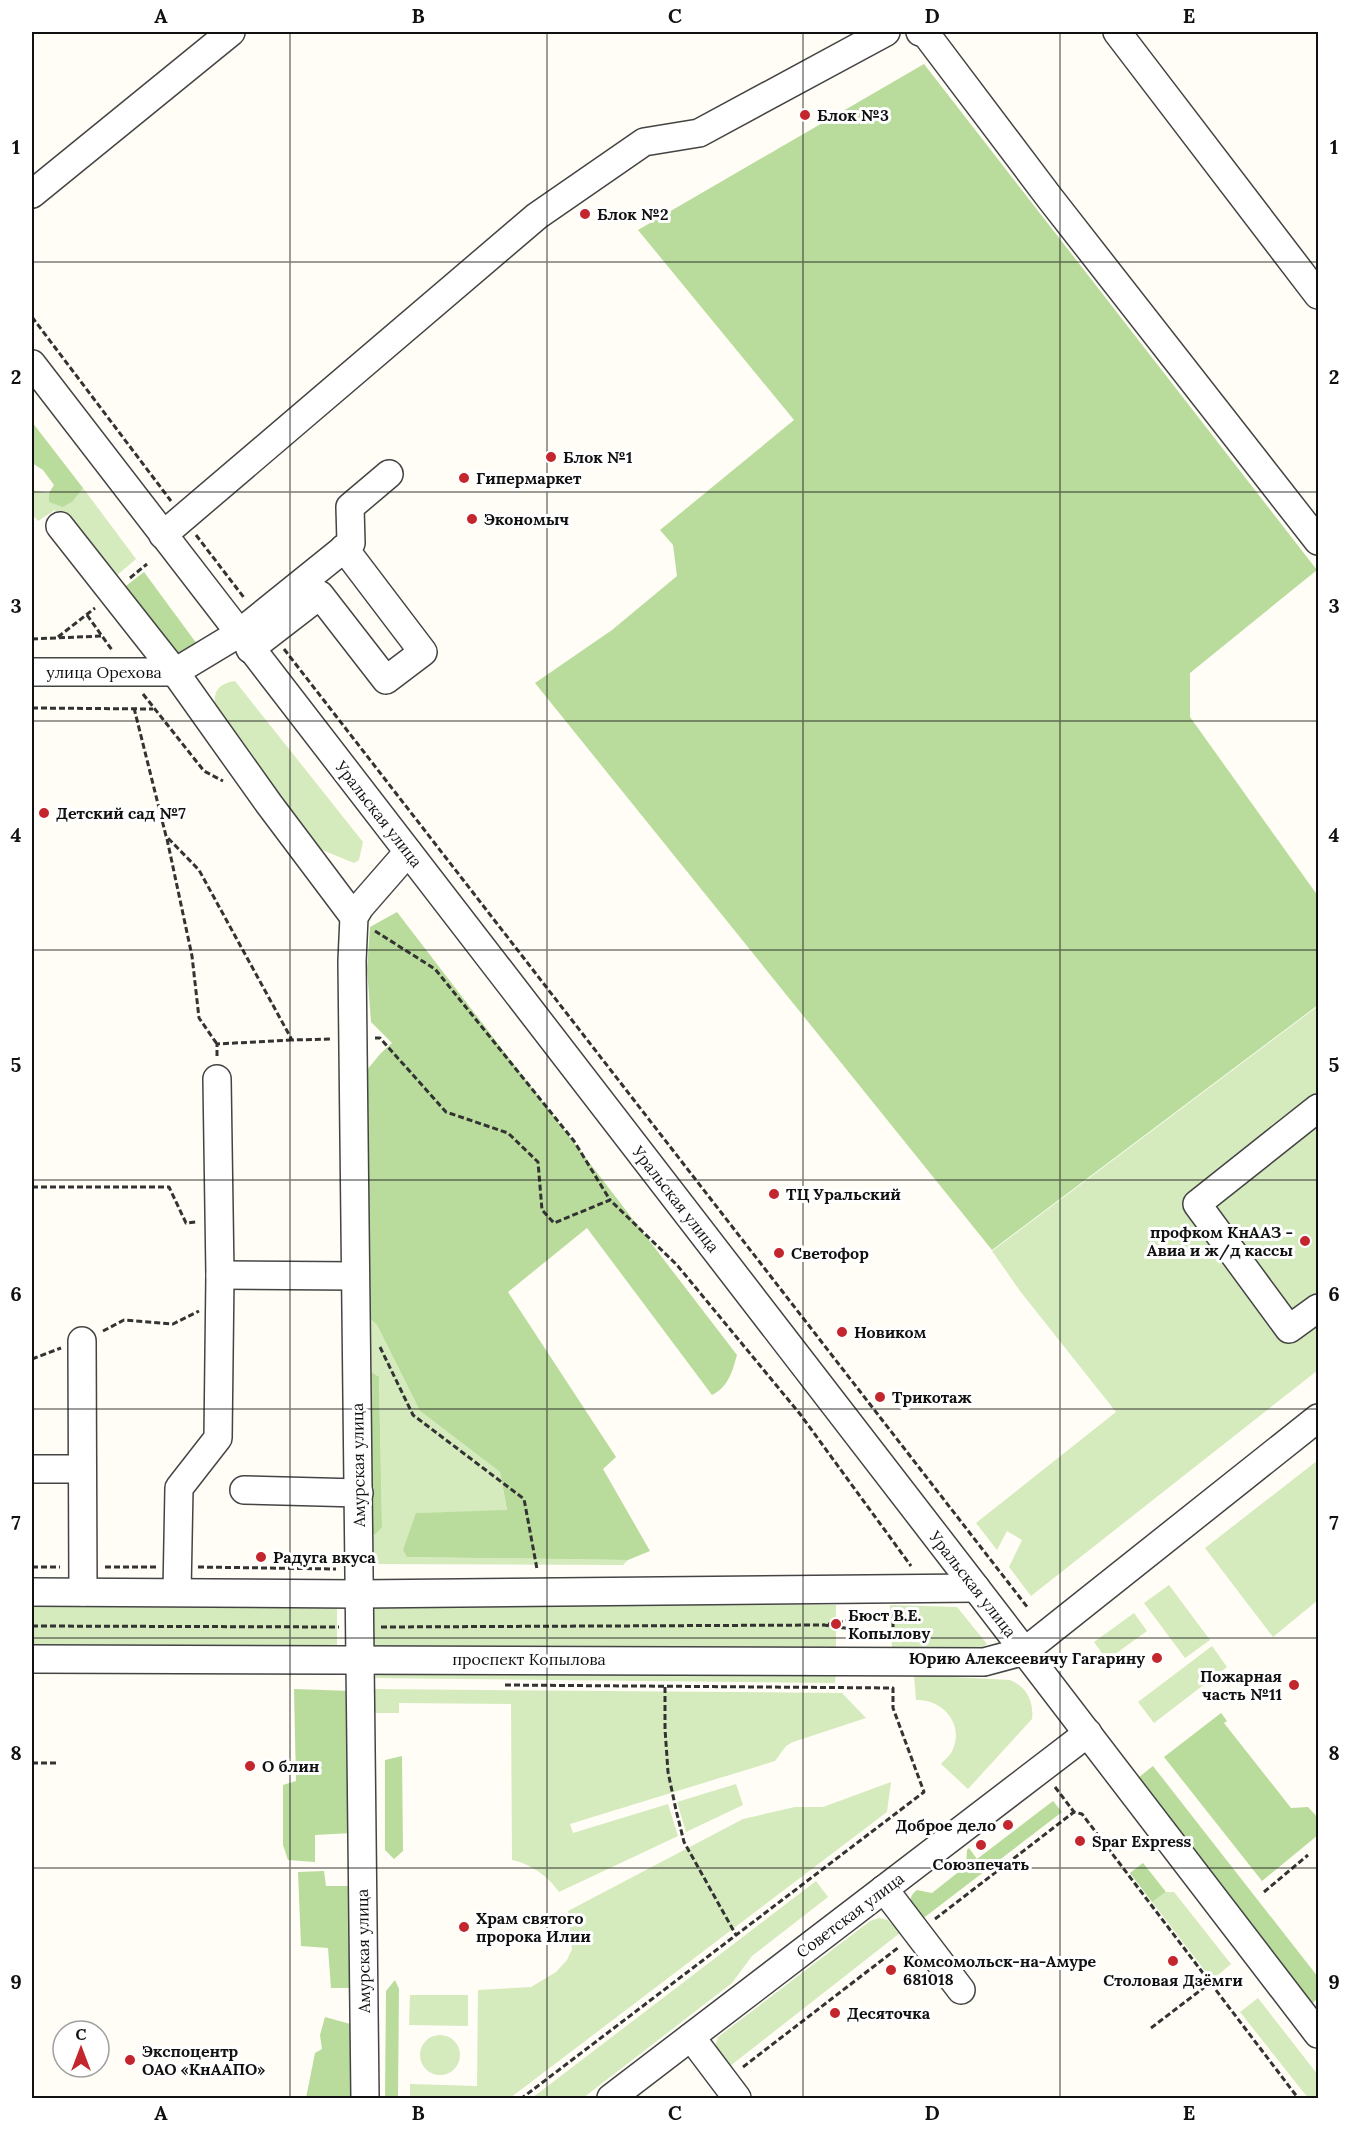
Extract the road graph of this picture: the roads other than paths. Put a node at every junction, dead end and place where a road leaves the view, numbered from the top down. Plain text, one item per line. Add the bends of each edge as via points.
1 (231, 32) edge
2 (886, 32) edge
3 (920, 32) edge
4 (1117, 32) edge
5 (32, 194) edge
6 (1318, 295) edge
7 (32, 364) edge
8 (388, 474) dead end
9 (60, 526) dead end
10 (163, 535) junction
11 (1318, 541) edge
12 (344, 548) junction
13 (265, 625) junction
14 (244, 642) junction
15 (32, 672) edge
16 (175, 672) junction
17 (408, 852) junction
18 (354, 917) junction
19 (218, 1079) road end
20 (1318, 1108) edge
21 (356, 1276) junction
22 (220, 1288) junction
23 (1318, 1308) edge
24 (82, 1341) road end
25 (1318, 1418) edge
26 (82, 1468) junction
27 (32, 1469) edge
28 (244, 1490) dead end
29 (359, 1493) junction
30 (976, 1588) junction
31 (32, 1592) edge
32 (83, 1592) junction
33 (177, 1592) junction
34 (359, 1594) junction
35 (1025, 1651) junction
36 (32, 1659) edge
37 (360, 1659) junction
38 (1088, 1732) junction
39 (884, 1889) junction
40 (961, 1990) dead end
41 (1318, 2034) edge
42 (691, 2037) junction
43 (731, 2090) edge
44 (365, 2098) edge
45 (611, 2098) edge

1 - 5 street
2 - 10 street via 699,134 644,142 537,216
3 - 11 street via 926,34
4 - 6 street
7 - 10 street, Уральская улица
8 - 12 street via 350,507 351,543
9 - 16 street
10 - 14 street, Уральская улица
12 - 13 street
12 - 13 street via 423,652 386,680 320,595
13 - 14 street, улица Орехова
14 - 16 street, улица Орехова
14 - 17 street, Уральская улица
15 - 16 street, улица Орехова
16 - 18 street
17 - 18 street
17 - 30 street, Уральская улица
18 - 21 street, Амурская улица
19 - 22 street
20 - 23 street via 1197,1204 1289,1329
21 - 22 street
21 - 29 street, Амурская улица
22 - 33 street via 218,1438 179,1488
24 - 26 street
25 - 35 street
26 - 27 street
26 - 32 street
28 - 29 street
29 - 34 street, Амурская улица
30 - 34 street
30 - 35 street, Уральская улица
31 - 32 street
32 - 33 street
33 - 34 street
34 - 37 street, Амурская улица
35 - 37 street, проспект Копылова via 984,1662
35 - 38 street, Уральская улица
36 - 37 street, проспект Копылова
37 - 44 street, Амурская улица
38 - 39 street, Советская улица
38 - 41 street, Уральская улица
39 - 40 street
39 - 42 street, Советская улица
42 - 43 street
42 - 45 street, Советская улица

